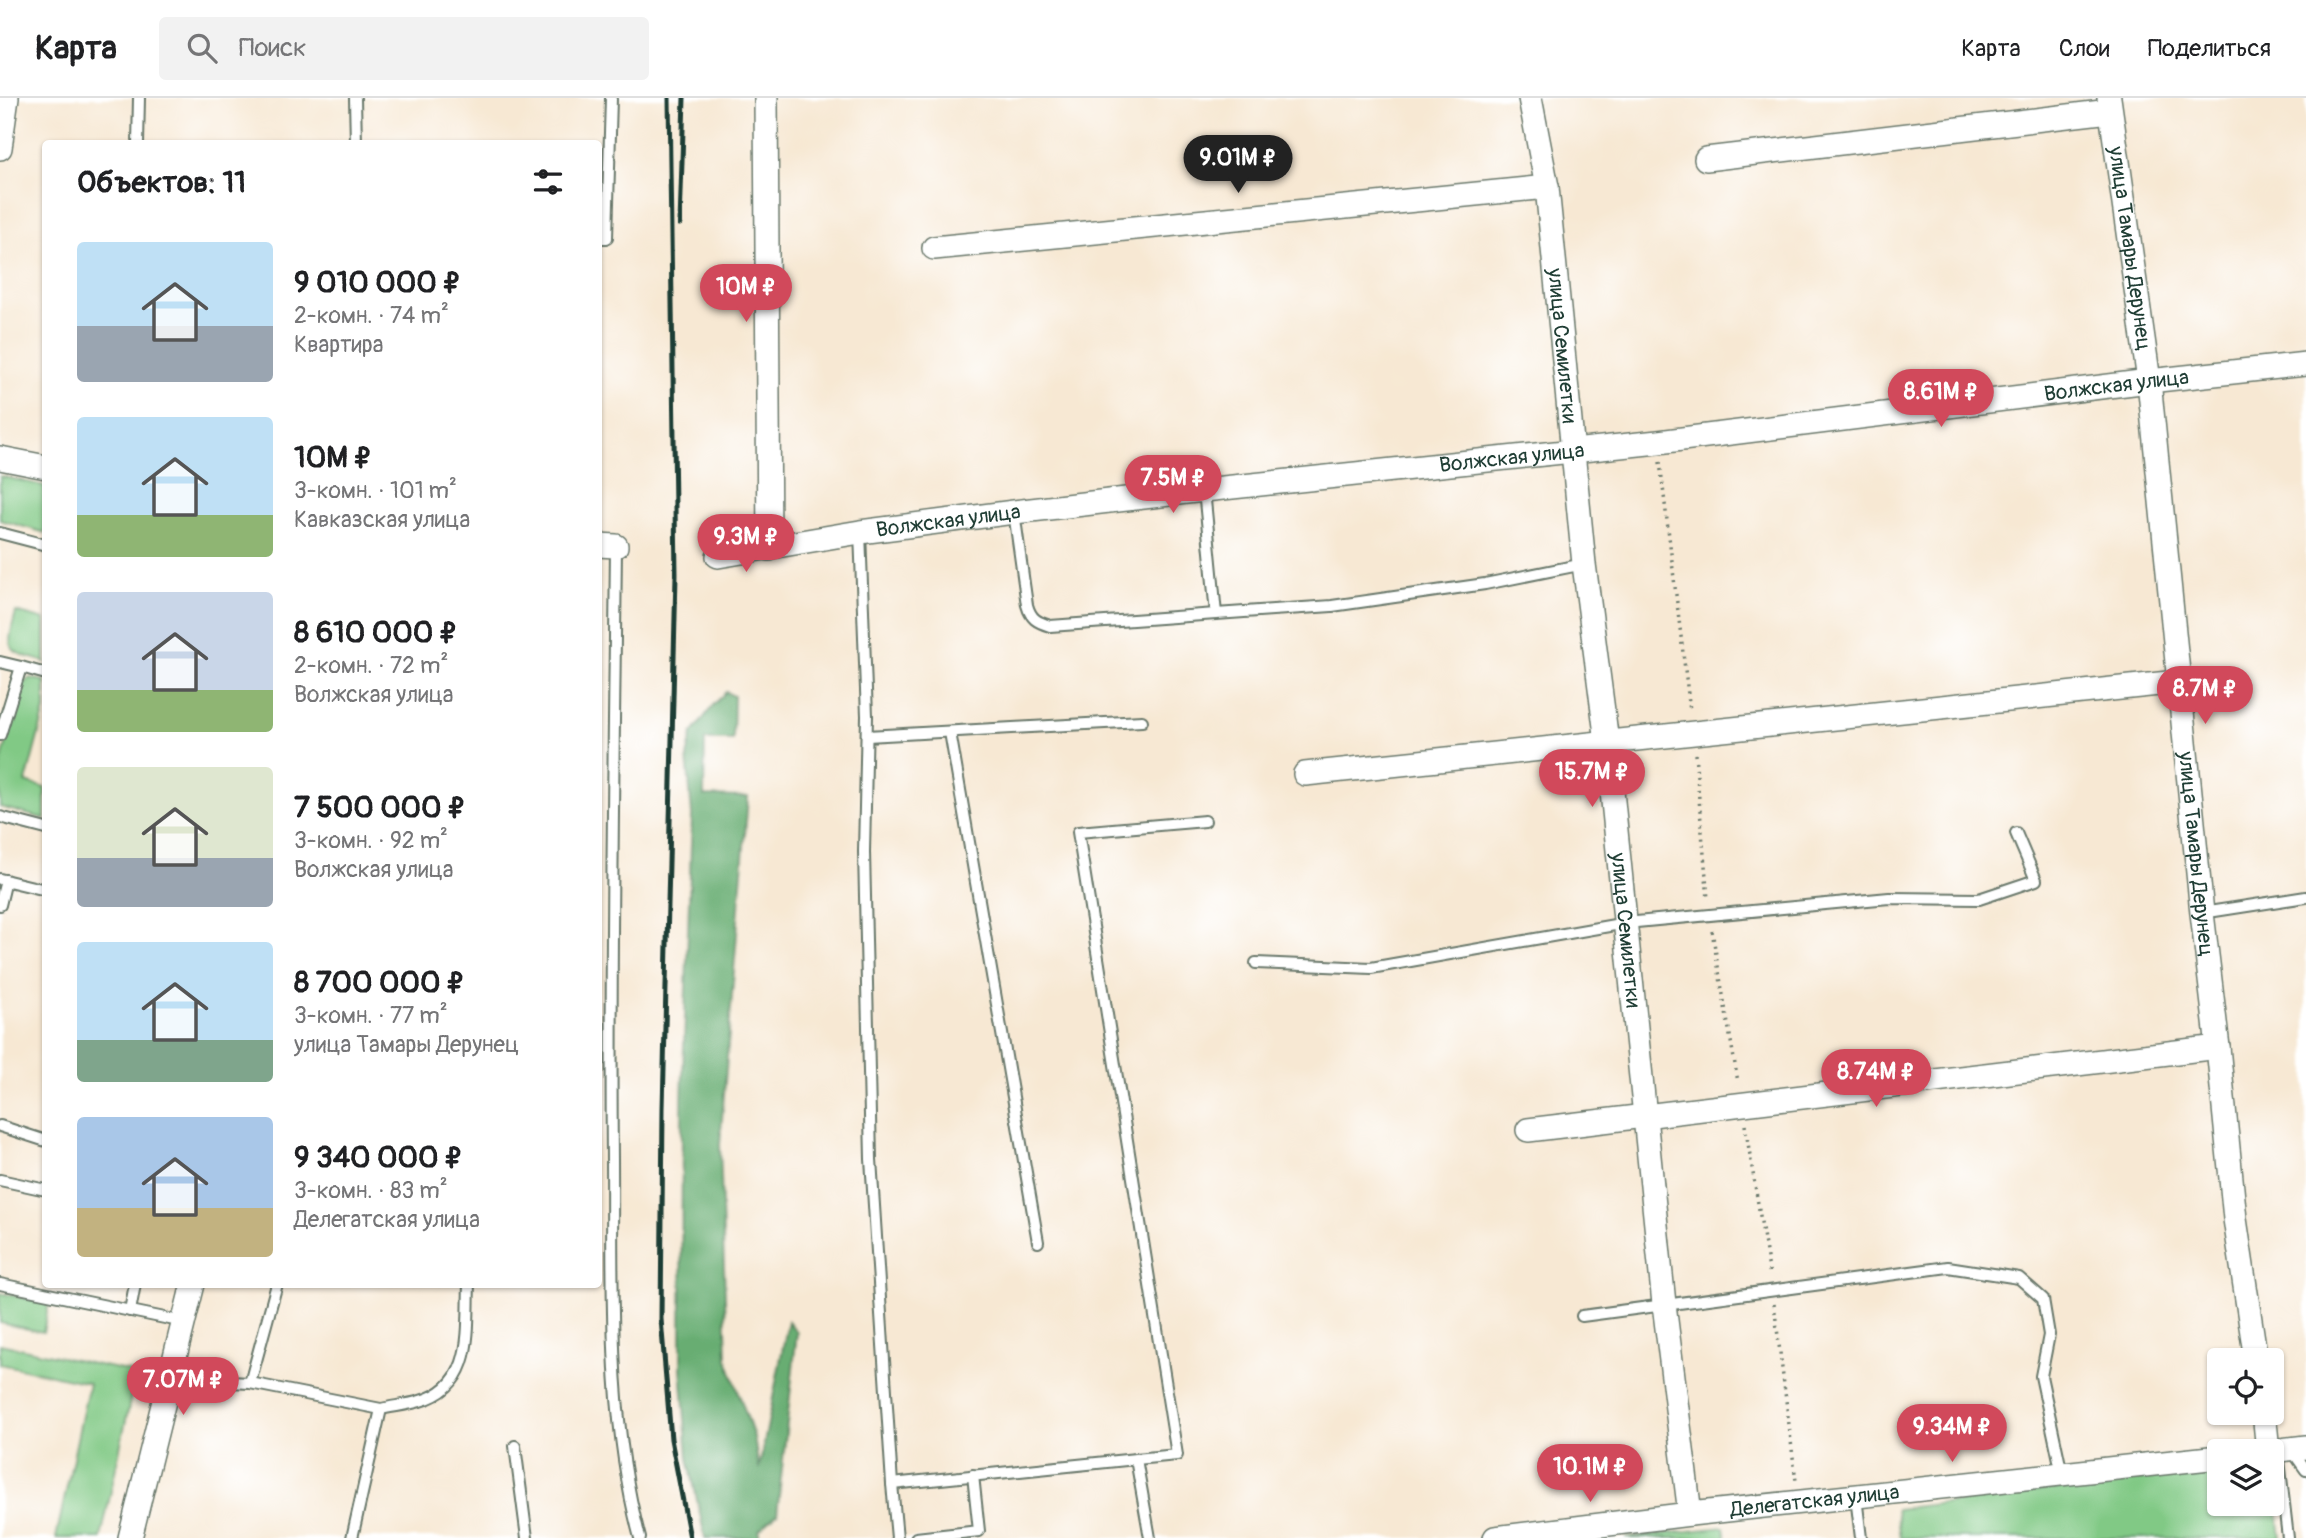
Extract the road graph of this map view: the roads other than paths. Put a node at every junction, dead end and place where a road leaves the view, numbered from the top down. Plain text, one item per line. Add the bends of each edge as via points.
1 (7, 98) edge
2 (139, 98) edge
3 (355, 98) edge
4 (611, 98) edge
5 (766, 98) edge
6 (1530, 98) edge
7 (2109, 105) edge
8 (138, 140) edge
9 (356, 140) edge
10 (0, 148) edge
11 (1706, 159) dead end
12 (1547, 187) junction
13 (602, 238) edge
14 (934, 248) dead end
15 (2306, 364) edge
16 (2149, 381) junction
17 (1572, 452) junction
18 (0, 458) edge
19 (42, 466) edge
20 (1204, 490) junction
21 (1014, 512) junction
22 (860, 532) junction
23 (0, 533) edge
24 (42, 544) edge
25 (607, 545) edge
26 (769, 549) junction
27 (718, 556) dead end
28 (1584, 564) junction
29 (1216, 614) junction
30 (0, 662) edge
31 (21, 667) junction
32 (42, 673) edge
33 (2178, 682) junction
34 (1142, 721) dead end
35 (950, 732) junction
36 (0, 735) edge
37 (867, 736) junction
38 (1607, 742) junction
39 (1305, 774) dead end
40 (0, 817) edge
41 (1205, 821) dead end
42 (42, 828) edge
43 (2016, 833) dead end
44 (3, 879) edge
45 (42, 889) edge
46 (2306, 897) edge
47 (0, 905) edge
48 (2202, 913) junction
49 (1626, 923) junction
50 (1256, 963) dead end
51 (2218, 1047) junction
52 (1646, 1114) junction
53 (0, 1126) edge
54 (1528, 1130) dead end
55 (42, 1140) edge
56 (0, 1180) edge
57 (42, 1188) edge
58 (1038, 1242) dead end
59 (0, 1284) edge
60 (134, 1288) edge
61 (192, 1288) edge
62 (276, 1288) edge
63 (469, 1288) edge
64 (1664, 1304) junction
65 (130, 1311) junction
66 (1582, 1316) dead end
67 (184, 1322) junction
68 (2254, 1348) edge
69 (170, 1379) junction
70 (250, 1383) junction
71 (381, 1409) junction
72 (515, 1446) dead end
73 (2284, 1451) edge
74 (2207, 1458) edge
75 (1136, 1459) junction
76 (2284, 1468) edge
77 (2306, 1470) edge
78 (2062, 1474) junction
79 (973, 1475) junction
80 (892, 1484) junction
81 (1856, 1497) junction
82 (1690, 1514) junction
83 (1602, 1532) edge
84 (130, 1538) edge
85 (352, 1538) edge
86 (527, 1538) edge
87 (640, 1538) edge
88 (898, 1538) edge
89 (916, 1538) edge
90 (1150, 1538) edge
91 (1495, 1538) edge
92 (1861, 1538) edge
93 (2288, 1538) edge

1 - 10 street
2 - 8 lane
3 - 9 lane
4 - 13 lane via 607,238
5 - 26 street
6 - 12 street, улица Семилетки
7 - 11 street
7 - 16 street, улица Тамары Дерунец
12 - 14 street
12 - 17 street, улица Семилетки
15 - 16 street, Волжская улица
16 - 17 street, Волжская улица
16 - 33 street, улица Тамары Дерунец
17 - 20 street, Волжская улица
17 - 28 street, улица Семилетки
18 - 19 street
20 - 21 street, Волжская улица
20 - 29 lane
21 - 22 street, Волжская улица
21 - 29 lane via 1027,605 1039,623 1051,626
22 - 26 street, Волжская улица
22 - 37 lane
23 - 24 lane
25 - 87 lane via 613,1305 620,1438
26 - 27 street, Волжская улица
28 - 29 lane via 1332,606
28 - 38 street, улица Семилетки
30 - 31 lane
31 - 32 lane
31 - 36 lane
33 - 38 street
33 - 48 street, улица Тамары Дерунец
34 - 35 lane
35 - 37 lane
35 - 58 lane
37 - 80 lane via 864,852 870,1159
38 - 39 street
38 - 49 street, улица Семилетки
40 - 42 lane
41 - 75 lane via 1078,832 1177,1455
43 - 49 lane via 2036,880 1979,899 1889,898
44 - 45 lane
44 - 47 lane
46 - 48 lane
48 - 51 street, улица Тамары Дерунец
49 - 50 lane via 1371,968
49 - 52 street, улица Семилетки
51 - 52 street
51 - 68 street, улица Тамары Дерунец via 2235,1219
52 - 54 street
52 - 64 street, улица Семилетки
53 - 55 lane
56 - 57 lane
59 - 65 lane
60 - 65 lane
61 - 67 street
62 - 70 lane
63 - 71 lane via 466,1354 452,1383 421,1401
64 - 66 lane
64 - 78 lane via 1948,1267 2019,1278 2043,1299 2049,1335 2041,1377
64 - 82 street, улица Семилетки
65 - 67 lane
67 - 69 street
69 - 70 lane
69 - 84 street
70 - 71 lane
71 - 85 lane
72 - 86 lane
73 - 77 lane
74 - 78 street, Делегатская улица
75 - 79 lane
75 - 90 lane
76 - 93 lane
78 - 81 street, Делегатская улица
79 - 80 lane
79 - 89 lane via 979,1531
80 - 88 lane
81 - 82 street, Делегатская улица
81 - 92 lane
82 - 83 street, Делегатская улица
83 - 91 street, Делегатская улица

